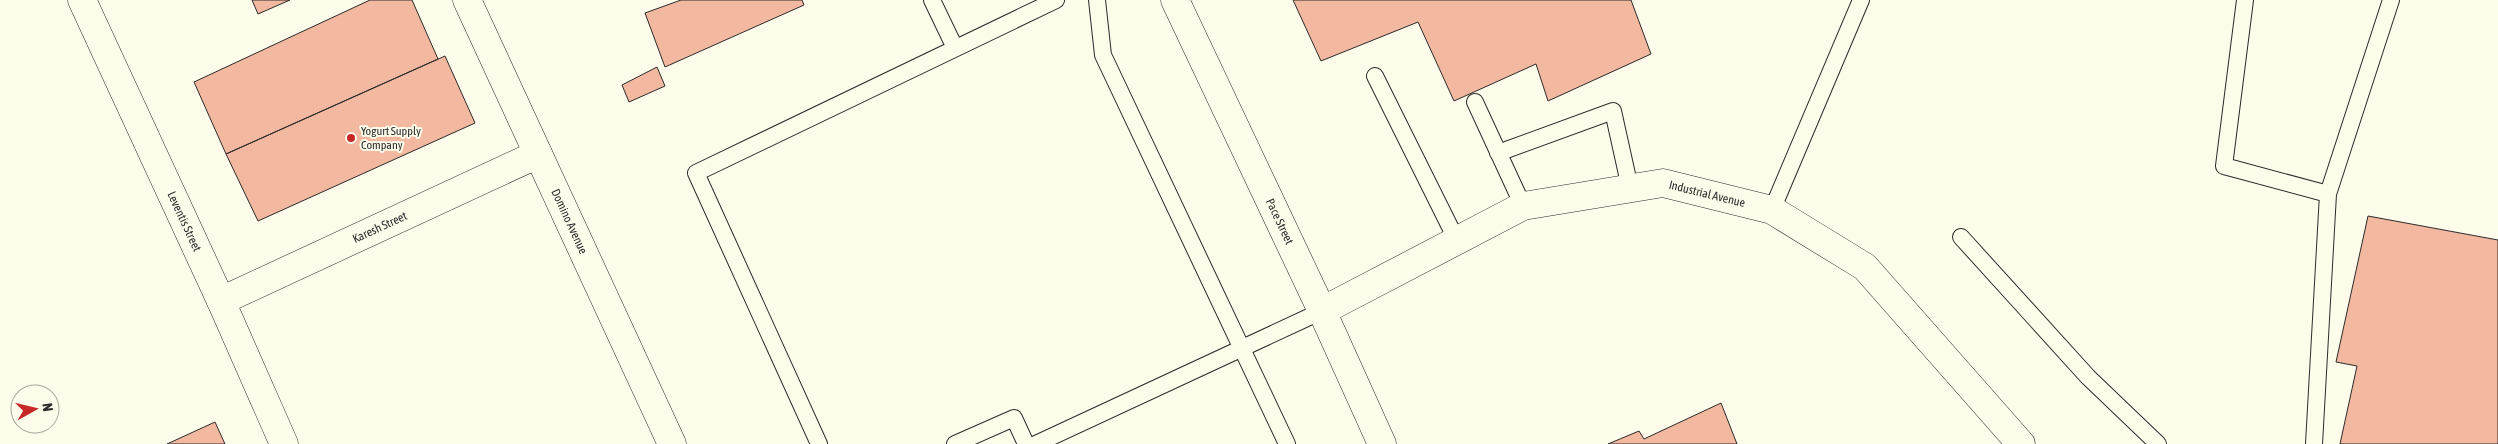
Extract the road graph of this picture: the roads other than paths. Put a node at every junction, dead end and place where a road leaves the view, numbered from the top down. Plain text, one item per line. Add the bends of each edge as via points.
1 (82, 0) edge
2 (467, 0) edge
3 (932, 0) edge
4 (1056, 0) edge
5 (1097, 0) edge
6 (1175, 0) edge
7 (1862, 0) edge
8 (2246, 0) edge
9 (2391, 0) edge
10 (955, 48) junction
11 (1375, 76) dead end
12 (1475, 102) dead end
13 (1498, 153) junction
14 (538, 154) junction
15 (1630, 188) junction
16 (2328, 194) junction
17 (1523, 206) junction
18 (1772, 210) junction
19 (1961, 237) dead end
20 (1457, 241) junction
21 (221, 300) junction
22 (1322, 311) junction
23 (1242, 348) junction
24 (284, 444) edge
25 (672, 444) edge
26 (819, 444) edge
27 (955, 444) edge
28 (1026, 444) edge
29 (1036, 444) edge
30 (1287, 444) edge
31 (1382, 444) edge
32 (2021, 444) edge
33 (2158, 444) edge
34 (2314, 444) edge

1 - 21 street, Leventis Street
2 - 14 street, Domino Avenue
3 - 10 lane
4 - 10 lane
5 - 23 lane via 1104,55
6 - 22 street, Pace Street
7 - 18 lane
8 - 16 lane via 2224,166
9 - 16 lane
10 - 26 lane via 696,173
11 - 20 lane
12 - 13 lane
13 - 15 lane via 1613,111
13 - 17 lane
14 - 21 street, Karesh Street
14 - 25 street, Domino Avenue
15 - 17 street, Industrial Avenue
15 - 18 street, Industrial Avenue via 1663,183
16 - 34 lane
17 - 20 street, Industrial Avenue
18 - 32 street, Industrial Avenue via 1864,267
19 - 33 lane via 2088,376
20 - 22 street, Industrial Avenue
21 - 24 street, Leventis Street
22 - 23 lane
22 - 31 street, Pace Street
23 - 29 lane
23 - 30 lane
27 - 28 lane via 1014,418

